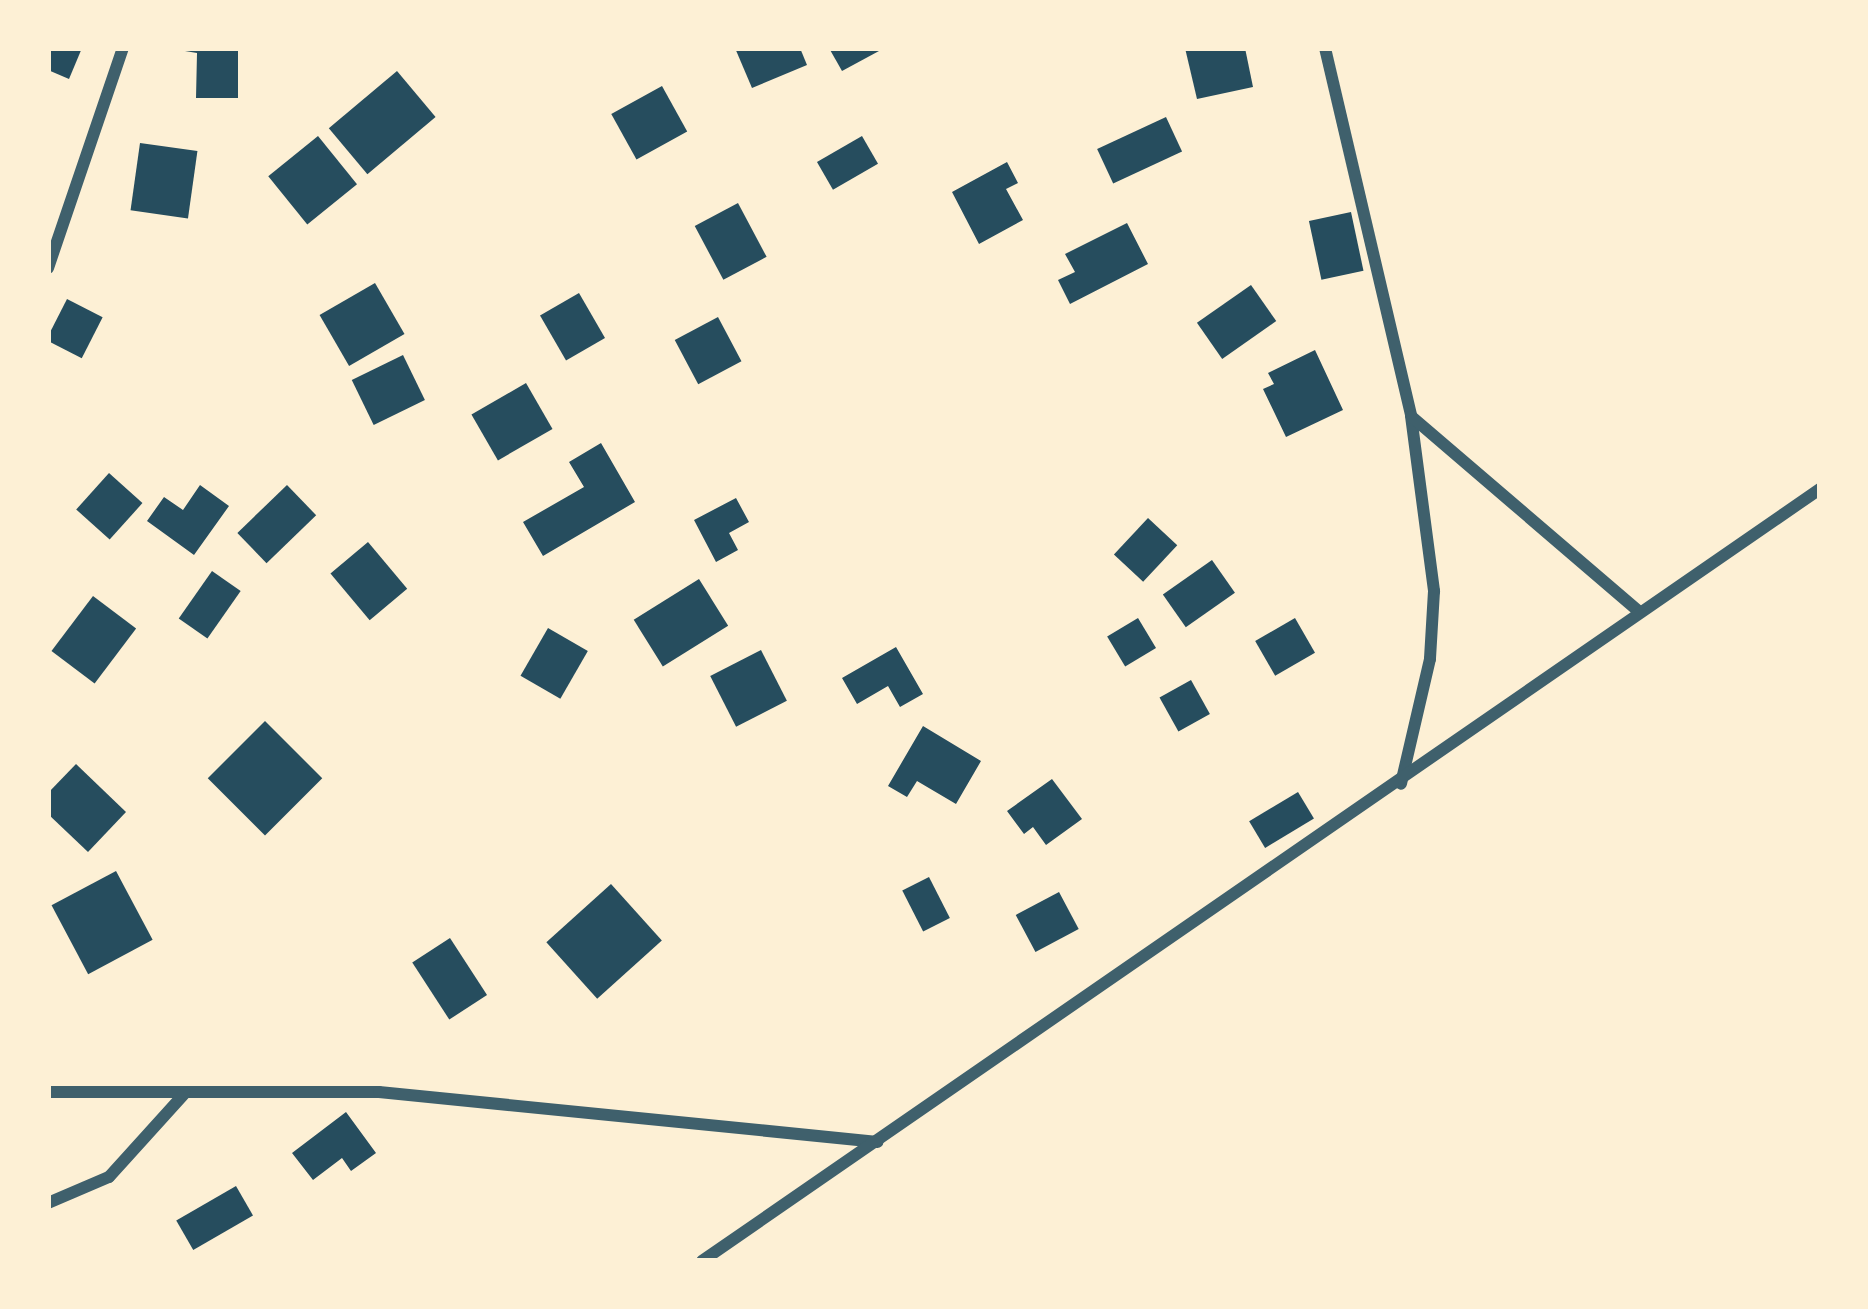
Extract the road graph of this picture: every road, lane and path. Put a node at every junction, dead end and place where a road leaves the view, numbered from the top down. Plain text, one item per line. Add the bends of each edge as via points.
1 (123, 48) edge
2 (1325, 48) edge
3 (48, 268) edge
4 (1411, 416) junction
5 (1820, 490) edge
6 (1637, 610) junction
7 (1401, 786) junction
8 (48, 1092) edge
9 (185, 1093) junction
10 (879, 1142) junction
11 (48, 1204) edge
12 (702, 1261) edge

1 - 3 street
2 - 4 street
4 - 6 street
4 - 7 street via 1434,591 1430,658
5 - 6 street
6 - 7 street
7 - 10 street
8 - 9 street
9 - 10 street via 380,1091
9 - 11 street via 109,1177
10 - 12 street

